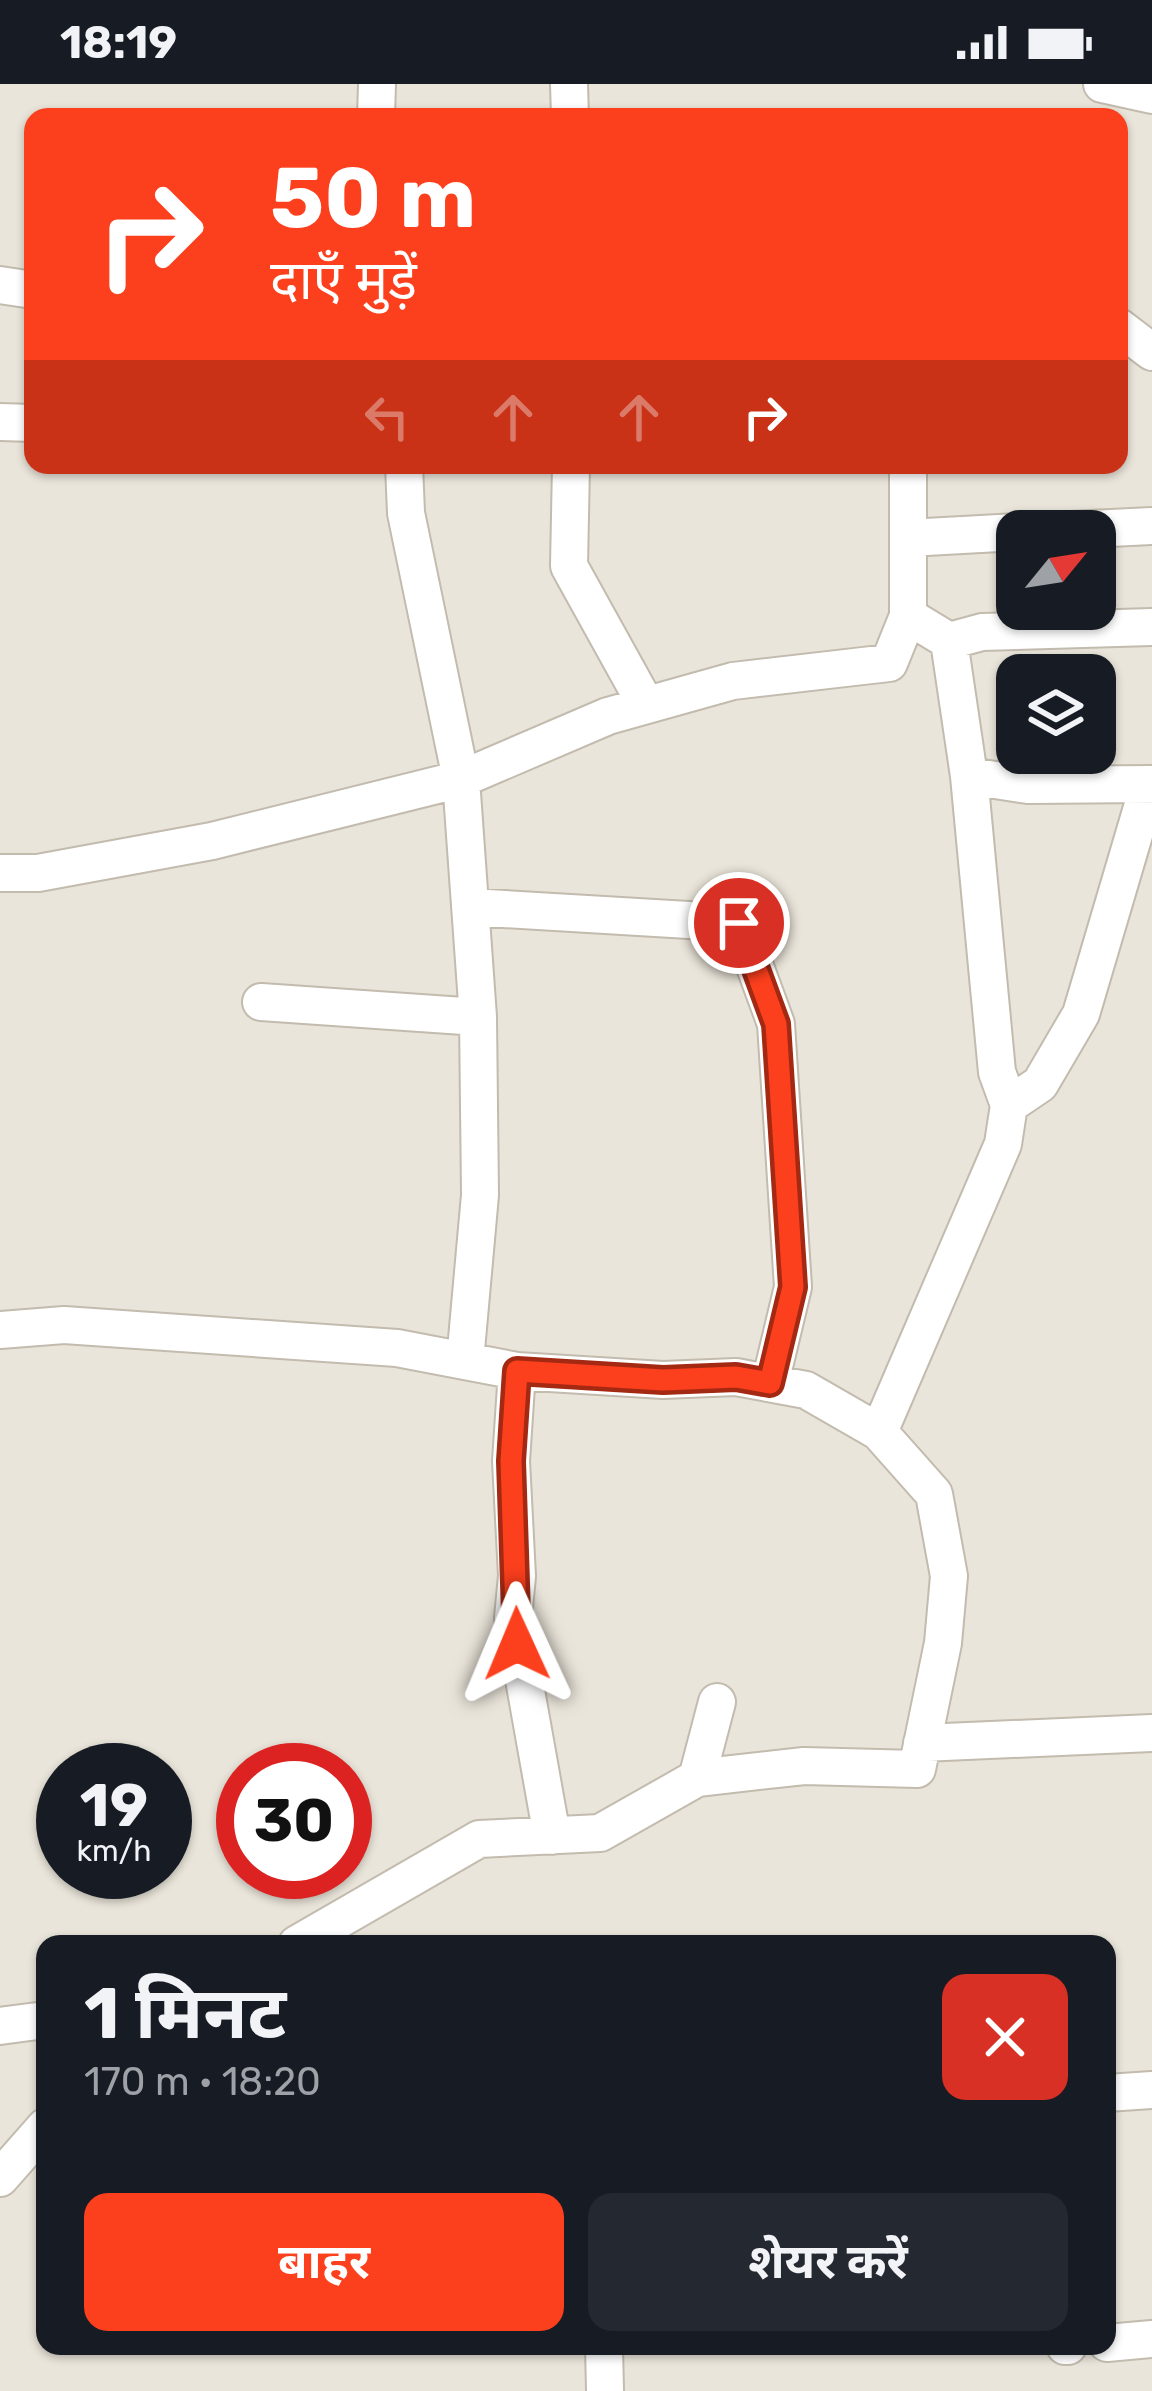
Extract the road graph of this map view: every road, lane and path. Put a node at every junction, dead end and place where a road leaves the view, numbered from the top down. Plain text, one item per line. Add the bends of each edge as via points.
1 (1102, 84) edge
2 (1152, 95) edge
3 (1128, 334) edge
4 (1152, 352) edge
5 (404, 474) edge
6 (571, 474) edge
7 (908, 474) edge
8 (1152, 526) edge
9 (1116, 528) edge
10 (996, 533) edge
11 (908, 538) junction
12 (908, 616) junction
13 (1152, 627) edge
14 (949, 641) junction
15 (646, 705) junction
16 (970, 776) junction
17 (461, 779) junction
18 (1150, 784) edge
19 (0, 873) edge
20 (470, 907) junction
21 (261, 1002) dead end
22 (478, 1017) junction
23 (1010, 1105) junction
24 (0, 1330) edge
25 (465, 1361) junction
26 (517, 1371) junction
27 (770, 1383) junction
28 (879, 1432) junction
29 (717, 1702) dead end
30 (1152, 1733) edge
31 (922, 1743) junction
32 (697, 1778) junction
33 (552, 1836) junction
34 (314, 1935) edge
35 (36, 2021) edge
36 (0, 2026) edge
37 (1152, 2090) edge
38 (1116, 2092) edge
39 (1152, 2339) edge
40 (1116, 2342) edge
41 (604, 2355) edge
42 (604, 2391) edge

1 - 2 street
3 - 4 street
5 - 17 street
6 - 15 street via 569,566
7 - 11 street
8 - 9 street
10 - 11 street
11 - 12 street
12 - 14 street
12 - 15 street via 889,663 734,681
13 - 14 street via 982,632
14 - 16 street
15 - 17 street
16 - 18 street via 1028,785
16 - 23 street via 998,1072
17 - 19 street via 212,841
17 - 20 street
18 - 23 street via 1081,1014 1040,1084
20 - 22 street
20 - 27 street via 739,923 776,1024 793,1287
21 - 22 street
22 - 25 street via 480,1195
23 - 28 street via 1003,1144
24 - 25 street via 64,1325 397,1348
25 - 26 street
26 - 27 street
26 - 33 street via 513,1618
27 - 28 street via 806,1390
28 - 31 street via 934,1494 949,1576
29 - 32 street
30 - 31 street
31 - 32 street via 916,1769 804,1766
32 - 33 street via 601,1833
33 - 34 street via 479,1839
35 - 36 street
37 - 38 street
39 - 40 street
41 - 42 street

